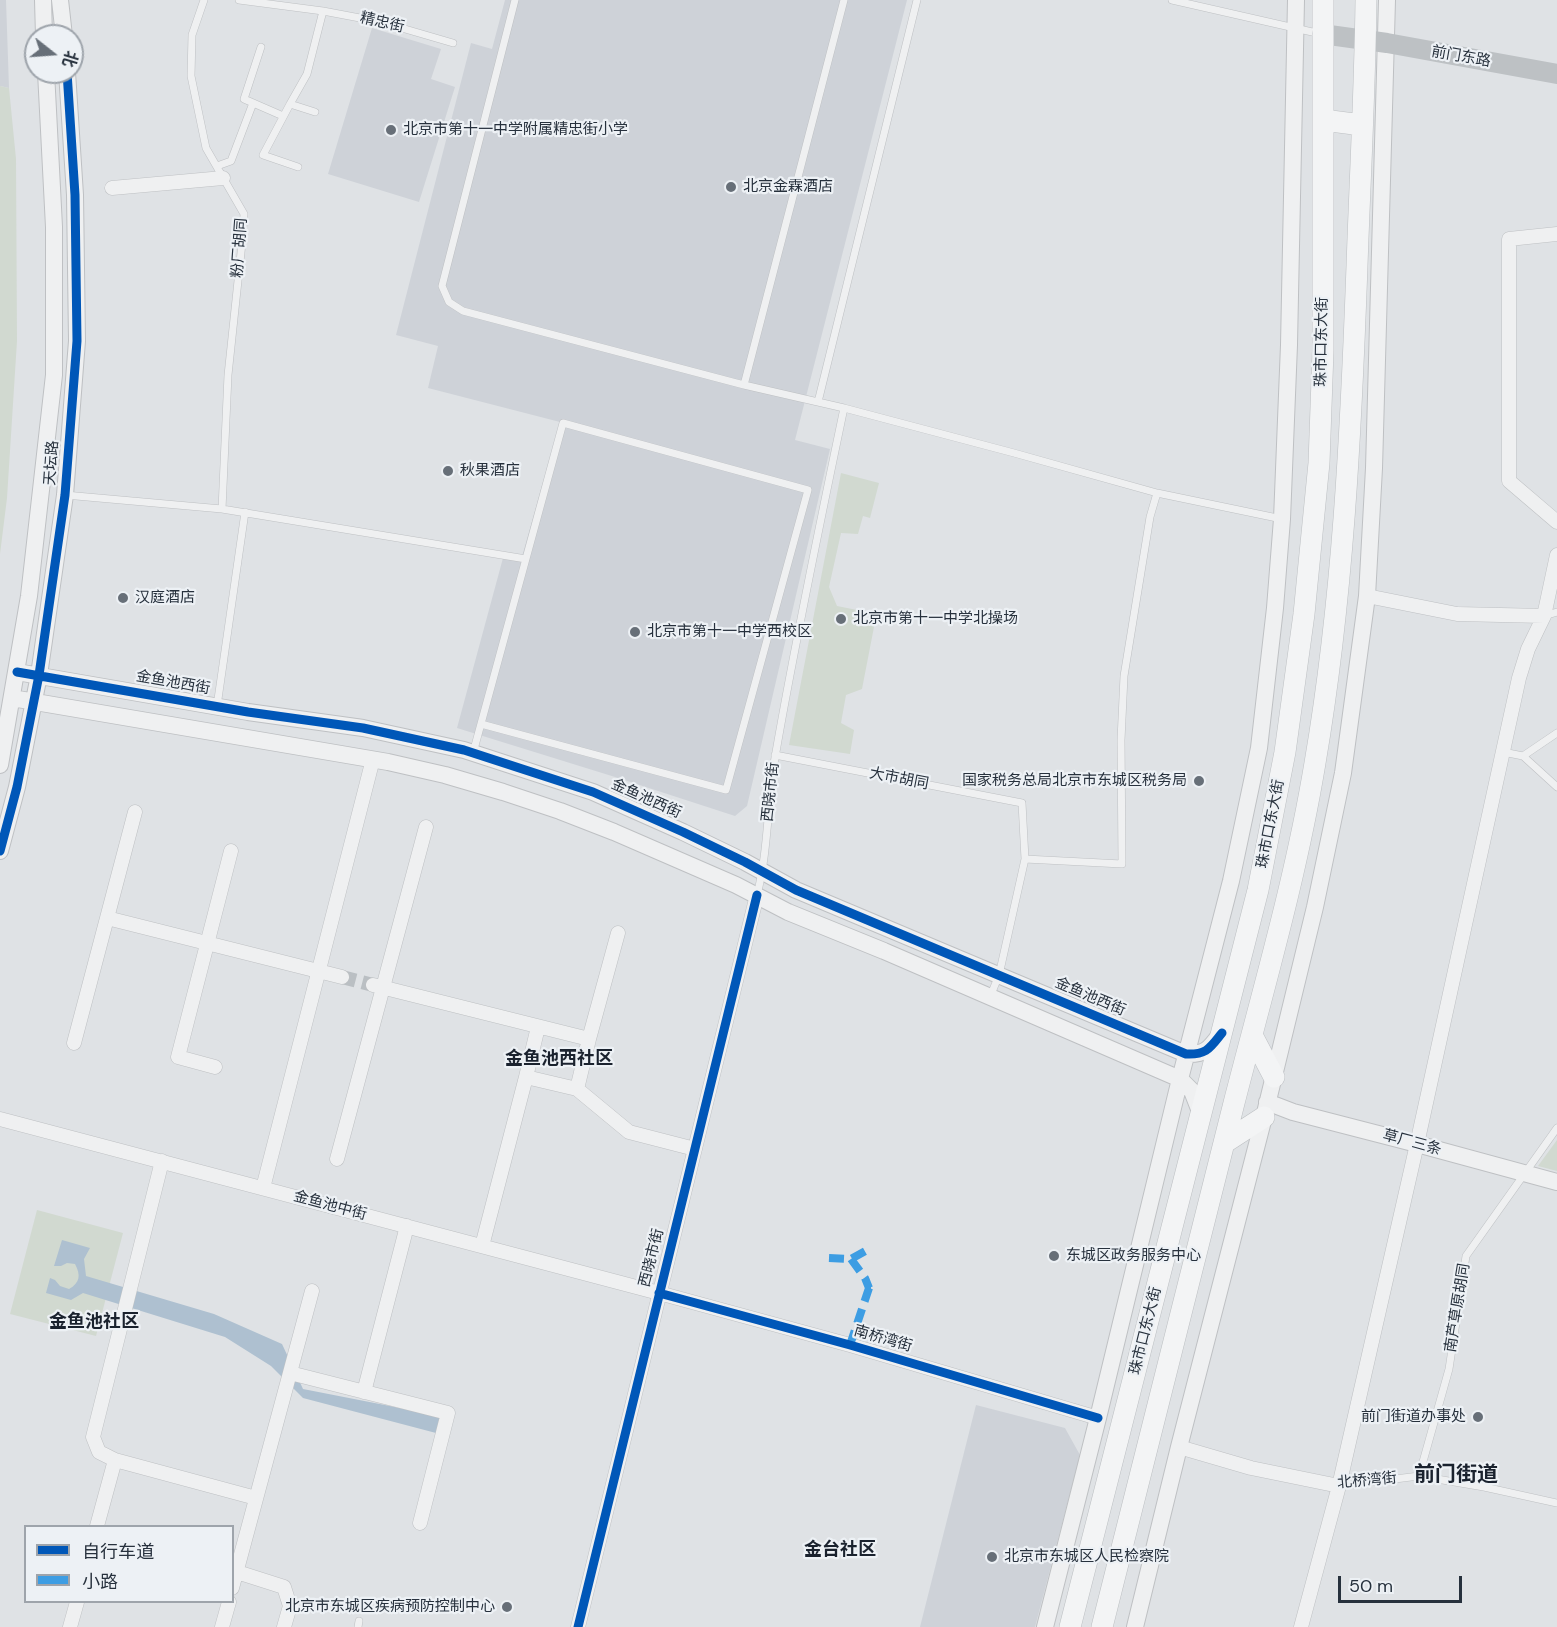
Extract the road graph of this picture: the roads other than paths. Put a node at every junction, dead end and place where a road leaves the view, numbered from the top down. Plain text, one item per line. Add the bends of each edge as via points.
1 (42, 0) edge
2 (60, 0) edge
3 (204, 0) edge
4 (239, 0) edge
5 (515, 0) edge
6 (844, 0) edge
7 (918, 0) edge
8 (1172, 0) edge
9 (1296, 0) edge
10 (1323, 0) edge
11 (1366, 0) edge
12 (1388, 0) edge
13 (295, 4) edge
14 (324, 11) junction
15 (43, 24) edge
16 (63, 24) edge
17 (1294, 29) junction
18 (1322, 34) junction
19 (1365, 40) junction
20 (453, 43) dead end
21 (1387, 43) junction
22 (261, 47) dead end
23 (1557, 74) edge
24 (47, 84) edge
25 (68, 84) edge
26 (253, 103) junction
27 (290, 104) junction
28 (315, 112) dead end
29 (283, 116) junction
30 (1323, 120) junction
31 (1362, 125) junction
32 (298, 167) dead end
33 (220, 172) junction
34 (112, 188) dead end
35 (1557, 234) edge
36 (744, 385) junction
37 (818, 402) junction
38 (844, 408) junction
39 (1157, 493) junction
40 (65, 495) junction
41 (222, 509) junction
42 (244, 512) junction
43 (1282, 519) junction
44 (1557, 522) edge
45 (1557, 555) edge
46 (526, 559) junction
47 (1367, 596) junction
48 (1550, 614) edge
49 (16, 672) junction
50 (39, 675) junction
51 (12, 698) junction
52 (34, 701) junction
53 (217, 706) junction
54 (481, 724) junction
55 (1557, 733) edge
56 (1503, 752) junction
57 (473, 753) junction
58 (775, 756) junction
59 (1523, 756) junction
60 (373, 759) junction
61 (0, 765) edge
62 (1557, 787) edge
63 (135, 812) dead end
64 (426, 827) dead end
65 (0, 851) edge
66 (231, 851) dead end
67 (1025, 859) junction
68 (763, 871) junction
69 (757, 896) junction
70 (107, 918) junction
71 (618, 933) dead end
72 (207, 943) junction
73 (319, 971) junction
74 (999, 975) junction
75 (342, 977) tunnel mouth
76 (378, 986) junction
77 (990, 997) junction
78 (538, 1027) junction
79 (1222, 1033) junction
80 (1251, 1035) junction
81 (590, 1039) junction
82 (74, 1043) dead end
83 (1186, 1054) junction
84 (215, 1067) dead end
85 (526, 1077) junction
86 (1274, 1077) junction
87 (1180, 1079) junction
88 (577, 1089) junction
89 (1266, 1109) junction
90 (1201, 1114) junction
91 (0, 1119) edge
92 (1557, 1128) edge
93 (1224, 1143) junction
94 (1417, 1144) junction
95 (694, 1149) junction
96 (336, 1158) dead end
97 (162, 1161) junction
98 (1525, 1173) junction
99 (1557, 1182) edge
100 (263, 1188) junction
101 (407, 1226) junction
102 (482, 1246) junction
103 (312, 1291) dead end
104 (659, 1293) junction
105 (290, 1373) junction
106 (364, 1392) junction
107 (1098, 1418) junction
108 (1179, 1447) junction
109 (115, 1460) junction
110 (1419, 1476) junction
111 (1340, 1486) junction
112 (256, 1498) junction
113 (1557, 1503) edge
114 (420, 1522) dead end
115 (98, 1525) edge
116 (237, 1572) junction
117 (234, 1582) edge
118 (77, 1603) edge
119 (229, 1603) edge
120 (70, 1627) edge
121 (222, 1627) edge
122 (284, 1627) edge
123 (578, 1627) edge
124 (1045, 1627) edge
125 (1070, 1627) edge
126 (1102, 1627) edge
127 (1135, 1627) edge
128 (1301, 1627) edge

1 - 15 street
2 - 16 street
3 - 33 lane, 粉厂胡同 via 192,35 191,76 207,148
4 - 13 lane, 精忠街
5 - 36 lane via 442,286 449,302 463,311
6 - 36 lane
7 - 37 lane
8 - 17 lane
9 - 17 street, 珠市口东大街
10 - 18 main road, 珠市口东大街
11 - 19 main road, 珠市口东大街
12 - 21 street
13 - 14 lane, 精忠街
14 - 20 lane, 精忠街 via 381,21
14 - 27 lane via 308,74
17 - 18 lane
17 - 43 street, 珠市口东大街
18 - 19 main road, 前门东路
18 - 30 main road, 珠市口东大街
19 - 21 main road, 前门东路
19 - 31 main road, 珠市口东大街
21 - 23 main road, 前门东路
21 - 47 street
22 - 26 lane via 244,99
24 - 49 street, 天坛路 via 54,227 54,375
25 - 40 street, 天坛路 via 75,195 77,341
26 - 29 lane
26 - 33 lane via 231,161
27 - 28 lane
27 - 29 lane
29 - 32 lane via 263,155
30 - 31 main road
30 - 79 main road, 珠市口东大街 via 1319,463 1304,614 1285,752 1258,890
31 - 80 main road, 珠市口东大街 via 1348,466 1335,620 1313,775 1287,900
33 - 34 street
33 - 41 lane, 粉厂胡同 via 244,214 228,375
35 - 44 street via 1509,239 1509,481
36 - 37 lane
37 - 38 lane
38 - 39 lane
38 - 58 lane, 西晓市街
39 - 43 lane
39 - 67 lane via 1124,676 1122,864
40 - 41 lane
40 - 50 street, 天坛路
41 - 42 lane
42 - 46 lane
42 - 53 lane
43 - 83 street, 珠市口东大街 via 1259,748 1231,881
45 - 48 street
46 - 54 lane
46 - 54 lane via 563,423 808,490 726,790
47 - 48 street via 1456,614
47 - 86 street via 1343,773
48 - 56 street via 1528,649
49 - 50 street, 金鱼池西街
49 - 51 street, 天坛路
50 - 52 street, 天坛路
50 - 53 street, 金鱼池西街
51 - 52 street
51 - 61 street, 天坛路
52 - 60 street
52 - 65 street, 天坛路
53 - 57 street, 金鱼池西街 via 363,728
54 - 57 lane
55 - 59 lane
56 - 59 lane
56 - 94 street
57 - 68 street, 金鱼池西街 via 593,792
58 - 67 lane, 大市胡同 via 1022,803
58 - 68 lane, 西晓市街
59 - 62 lane
60 - 69 street via 560,811
60 - 73 street
63 - 70 street
64 - 76 street
66 - 72 street
67 - 74 lane
68 - 69 lane, 西晓市街
68 - 74 street, 金鱼池西街 via 796,890
69 - 77 street
69 - 95 street, 西晓市街
70 - 72 street
70 - 82 street
71 - 81 street
72 - 73 street
72 - 84 street via 177,1057
73 - 75 street
73 - 100 street
74 - 77 lane
74 - 83 street, 金鱼池西街
76 - 78 street
76 - 96 street
77 - 87 street
78 - 81 street
78 - 85 street
79 - 83 street via 1199,1055
79 - 90 main road, 珠市口东大街
80 - 86 main road
80 - 93 main road, 珠市口东大街
81 - 88 street
83 - 87 street, 珠市口东大街
85 - 88 street
85 - 102 street
86 - 89 street
87 - 90 street via 1192,1091
87 - 107 street, 珠市口东大街
88 - 95 street via 629,1132
89 - 93 main road
89 - 94 street, 草厂三条 via 1293,1112
89 - 108 street
90 - 125 main road, 珠市口东大街
91 - 97 street, 金鱼池中街
92 - 98 lane, 南芦草原胡同
93 - 126 main road, 珠市口东大街
94 - 98 street, 草厂三条
94 - 111 street
95 - 104 street, 西晓市街
97 - 100 street, 金鱼池中街
97 - 109 street via 93,1437 99,1452
98 - 99 street, 草厂三条
98 - 110 lane, 南芦草原胡同 via 1466,1256 1449,1370
100 - 101 street, 金鱼池中街
101 - 102 street, 金鱼池中街
101 - 106 street
102 - 104 street, 金鱼池中街
103 - 105 street
104 - 107 street, 南桥湾街
104 - 123 street, 西晓市街
105 - 106 street
105 - 112 street
106 - 114 street via 448,1413
107 - 124 street, 珠市口东大街
108 - 111 street, 北桥湾街 via 1251,1468
108 - 127 street
109 - 112 street
109 - 115 street
110 - 111 lane, 北桥湾街
110 - 113 lane, 北桥湾街
111 - 128 street
112 - 116 street
116 - 117 street
116 - 122 street via 284,1587 290,1606
118 - 120 street
119 - 121 street

